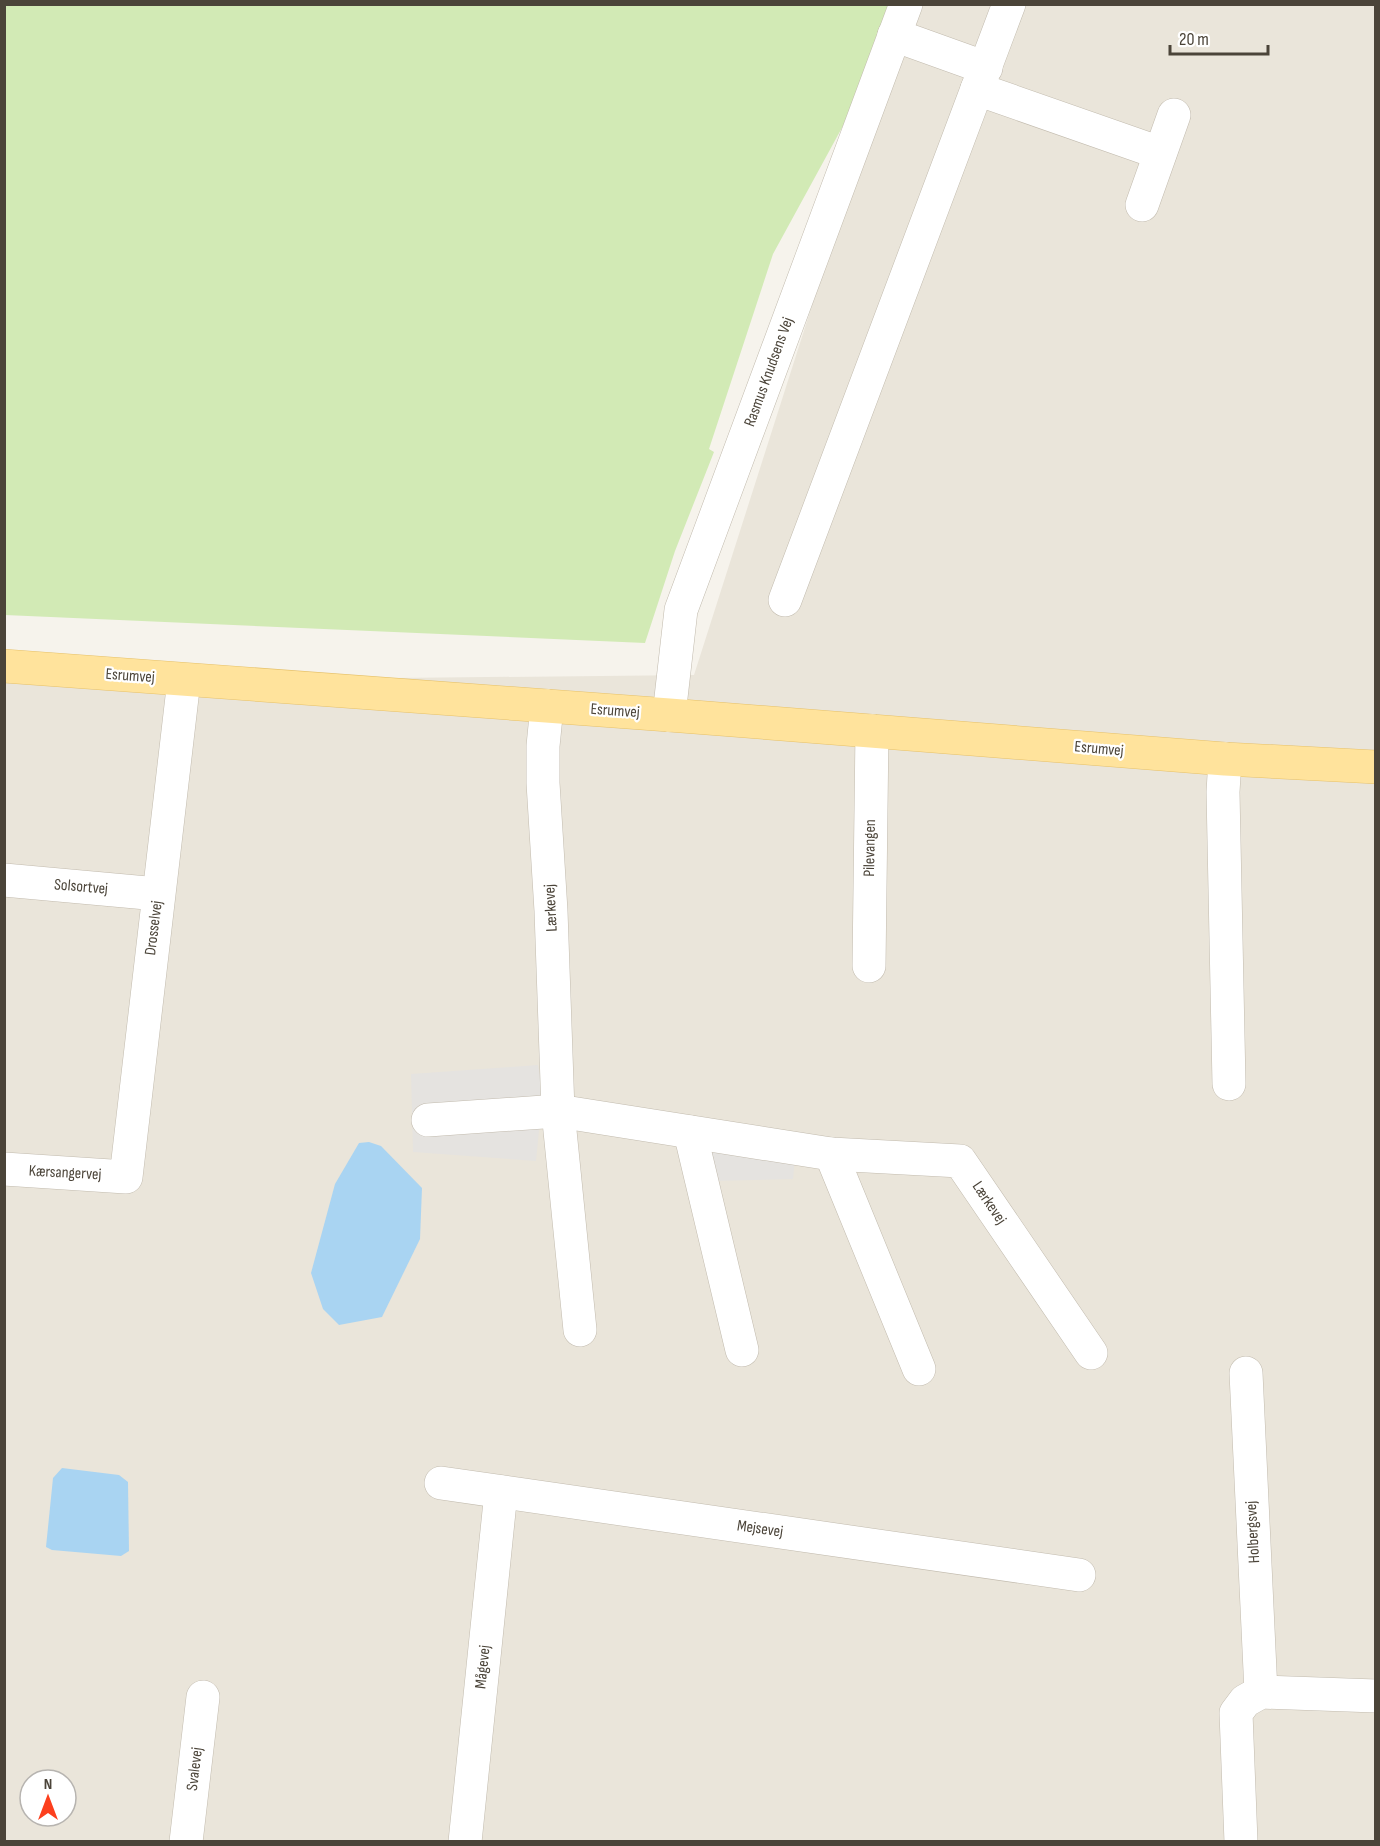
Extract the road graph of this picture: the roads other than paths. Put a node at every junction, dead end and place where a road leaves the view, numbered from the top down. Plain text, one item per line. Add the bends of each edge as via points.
1 (906, 4) edge
2 (1010, 4) edge
3 (894, 35) junction
4 (982, 78) junction
5 (1174, 115) dead end
6 (1160, 153) junction
7 (1142, 205) dead end
8 (785, 600) dead end
9 (4, 666) edge
10 (184, 680) junction
11 (547, 706) junction
12 (669, 715) junction
13 (872, 731) junction
14 (1225, 759) junction
15 (1376, 767) edge
16 (4, 880) edge
17 (158, 894) junction
18 (869, 966) dead end
19 (1229, 1084) dead end
20 (558, 1111) junction
21 (428, 1120) dead end
22 (690, 1132) junction
23 (831, 1154) junction
24 (4, 1169) edge
25 (126, 1176) joint
26 (580, 1330) dead end
27 (742, 1350) dead end
28 (1091, 1353) dead end
29 (919, 1369) dead end
30 (1246, 1373) dead end
31 (441, 1483) dead end
32 (501, 1492) junction
33 (1079, 1575) dead end
34 (1261, 1692) junction
35 (1376, 1696) edge
36 (203, 1697) dead end
37 (186, 1842) edge
38 (465, 1842) edge
39 (1241, 1842) edge

1 - 3 street, Rasmus Knudsens Vej
2 - 4 street
3 - 4 street
3 - 12 street, Rasmus Knudsens Vej via 681,610
4 - 6 street
4 - 8 street
5 - 6 street
6 - 7 street
9 - 10 main road, Esrumvej
10 - 11 main road, Esrumvej
10 - 17 street, Drosselvej
11 - 12 main road, Esrumvej
11 - 20 street, Lærkevej via 543,783
12 - 13 main road, Esrumvej
13 - 14 main road, Esrumvej
13 - 18 street, Pilevangen
14 - 15 main road, Esrumvej
14 - 19 street
16 - 17 street, Solsortvej
17 - 25 street, Drosselvej
20 - 21 street, Lærkevej
20 - 22 street, Lærkevej
20 - 26 street, Lærkevej
22 - 23 street, Lærkevej
22 - 27 street
23 - 28 street, Lærkevej via 960,1161
23 - 29 street
24 - 25 street, Kærsangervej
30 - 34 street, Holbergsvej
31 - 32 street, Mejsevej
32 - 33 street, Mejsevej
32 - 38 street, Mågevej
34 - 35 street
34 - 39 street via 1245,1701 1236,1713
36 - 37 street, Svalevej

